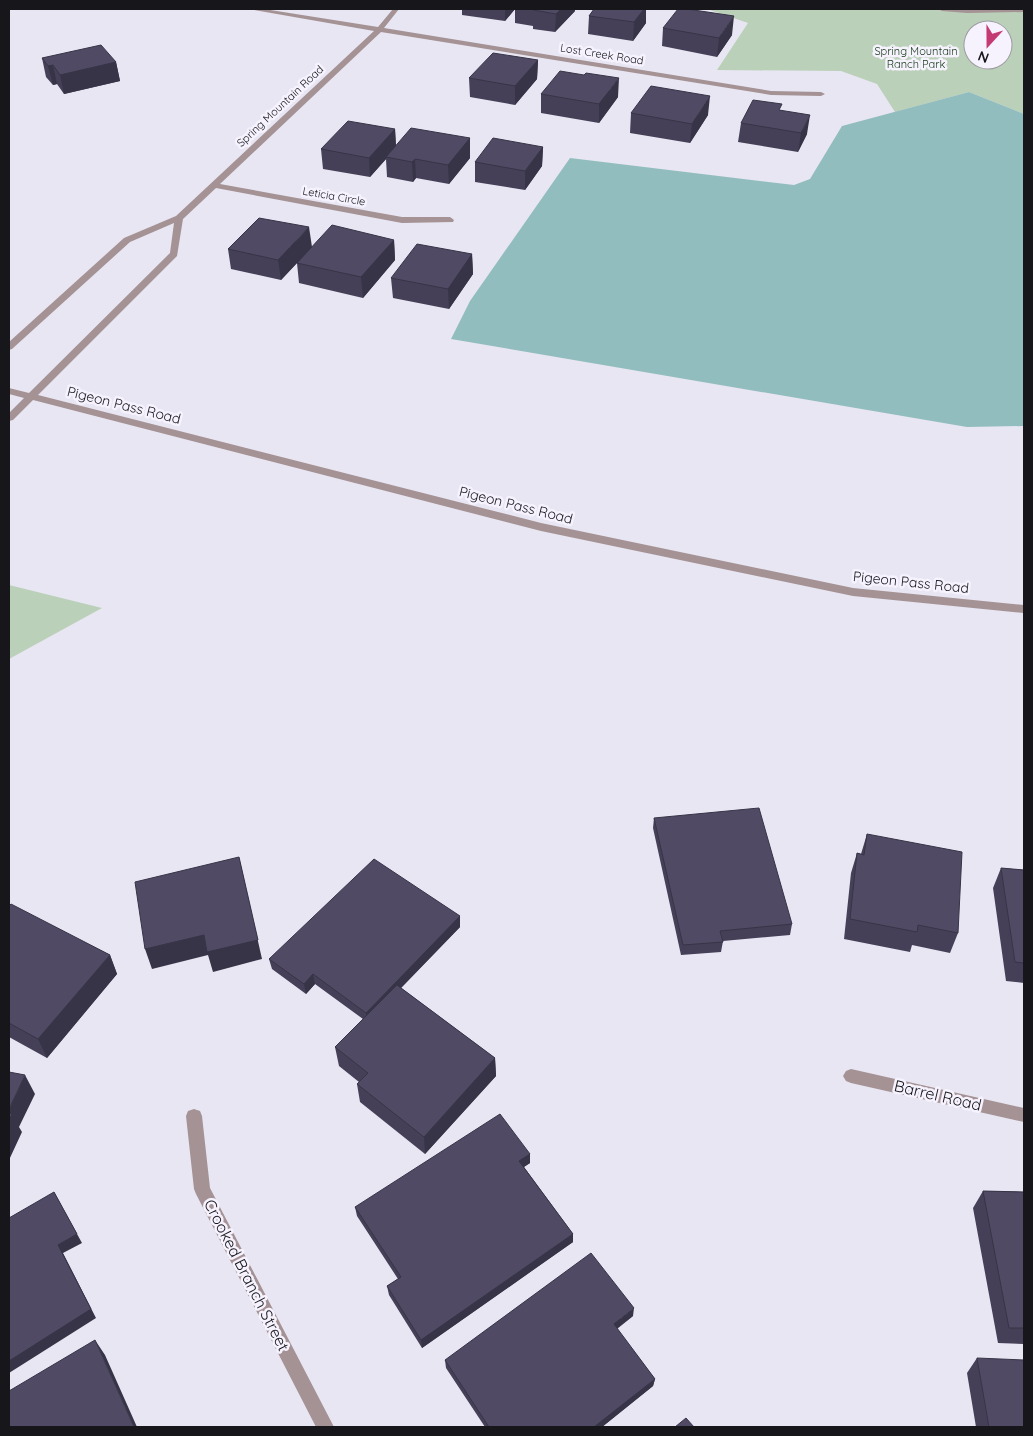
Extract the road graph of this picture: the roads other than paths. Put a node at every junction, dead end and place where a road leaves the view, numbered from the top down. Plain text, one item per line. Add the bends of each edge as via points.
1 (253, 9) edge
2 (396, 9) edge
3 (942, 9) edge
4 (1024, 10) edge
5 (380, 29) junction
6 (821, 94) dead end
7 (214, 185) junction
8 (179, 218) junction
9 (450, 220) dead end
10 (9, 346) edge
11 (9, 391) edge
12 (31, 397) junction
13 (9, 418) edge
14 (1024, 609) edge
15 (852, 1076) dead end
16 (1024, 1115) edge
17 (194, 1116) dead end
18 (325, 1427) edge

1 - 5 street, Lost Creek Road
2 - 5 street, Spring Mountain Road
3 - 4 street
5 - 6 street, Lost Creek Road via 771,93
5 - 7 street, Spring Mountain Road
7 - 8 street, Spring Mountain Road
7 - 9 street, Leticia Circle via 402,220
8 - 10 street, Spring Mountain Road via 127,240
8 - 12 street via 174,254
11 - 12 street, Pigeon Pass Road
12 - 13 street
12 - 14 street, Pigeon Pass Road via 541,528 853,592
15 - 16 street, Barrel Road
17 - 18 street, Crooked Branch Street via 202,1190

